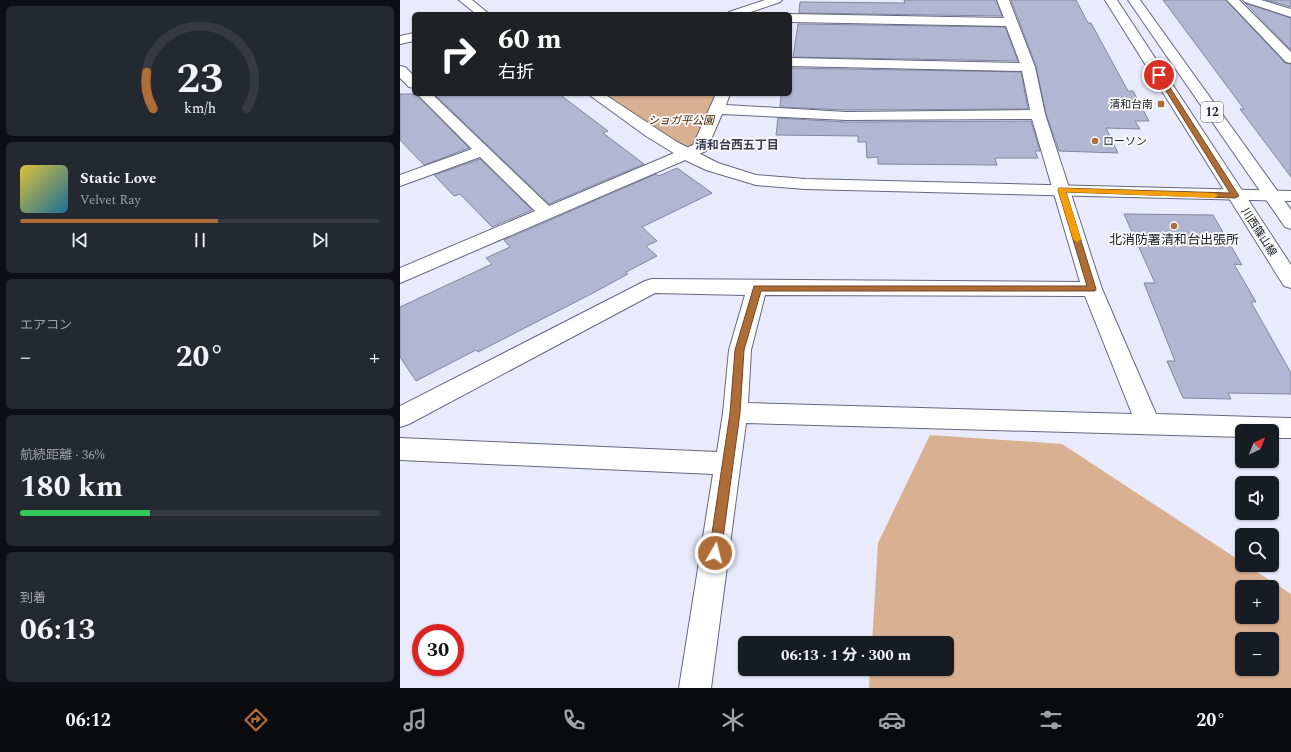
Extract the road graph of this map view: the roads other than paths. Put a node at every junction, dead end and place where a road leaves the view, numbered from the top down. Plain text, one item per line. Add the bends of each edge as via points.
1 (465, 0) edge
2 (776, 0) edge
3 (1002, 0) edge
4 (1111, 0) edge
5 (1134, 0) edge
6 (1233, 0) edge
7 (1249, 0) edge
8 (480, 12) edge
9 (739, 12) edge
10 (1291, 13) edge
11 (792, 18) edge
12 (1010, 22) junction
13 (412, 37) edge
14 (400, 40) edge
15 (1290, 58) edge
16 (792, 62) edge
17 (1028, 67) junction
18 (400, 70) edge
19 (412, 82) edge
20 (426, 96) edge
21 (598, 96) edge
22 (720, 102) edge
23 (1038, 114) junction
24 (482, 152) junction
25 (683, 154) junction
26 (400, 181) edge
27 (1062, 190) junction
28 (1235, 196) junction
29 (1272, 196) junction
30 (1291, 196) edge
31 (547, 213) junction
32 (1291, 223) edge
33 (400, 276) edge
34 (1291, 281) edge
35 (757, 288) junction
36 (1092, 289) junction
37 (735, 413) junction
38 (400, 417) edge
39 (1148, 424) junction
40 (1291, 428) edge
41 (400, 449) edge
42 (728, 464) junction
43 (696, 688) edge

1 - 8 street
2 - 9 street
3 - 12 street
4 - 28 street, 川西篠山線 / 12
5 - 29 street, 12
6 - 15 street
7 - 10 street
11 - 12 street
12 - 17 street
13 - 14 street
16 - 17 street
17 - 23 street
18 - 19 street
20 - 24 street
21 - 25 street
22 - 23 street via 846,116
22 - 25 street via 700,148
23 - 27 street
24 - 26 street
24 - 31 street
25 - 27 street via 720,171 756,180 805,184
25 - 31 street
27 - 28 street
27 - 36 street
28 - 29 street
28 - 34 street, 川西篠山線 / 12
29 - 30 street
29 - 32 street, 12
31 - 33 street
35 - 36 street
35 - 37 street via 740,350
35 - 38 street via 652,286
36 - 39 street
37 - 39 street
37 - 42 street
39 - 40 street
41 - 42 street
42 - 43 street

